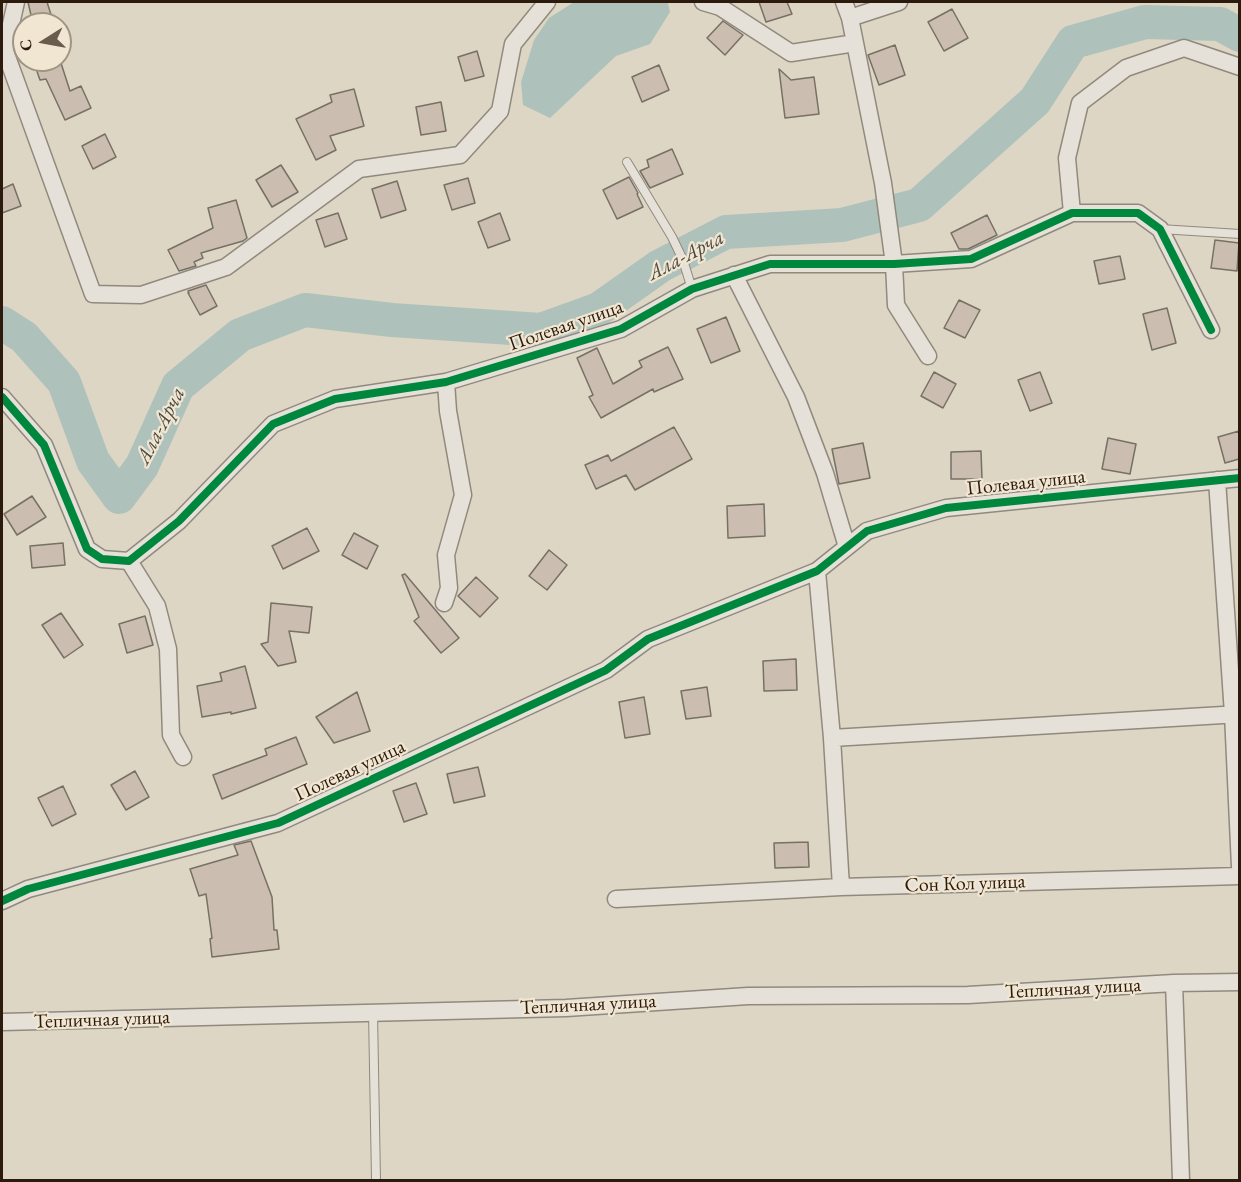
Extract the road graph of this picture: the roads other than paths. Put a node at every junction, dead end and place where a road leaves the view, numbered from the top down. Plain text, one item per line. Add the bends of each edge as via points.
1 (16, 2) edge
2 (547, 2) edge
3 (703, 2) edge
4 (844, 2) edge
5 (899, 2) edge
6 (850, 18) junction
7 (855, 44) junction
8 (1239, 67) edge
9 (627, 162) dead end
10 (1072, 213) junction
11 (1160, 229) junction
12 (1239, 234) edge
13 (894, 264) junction
14 (734, 275) junction
15 (692, 289) junction
16 (1210, 330) dead end
17 (928, 356) dead end
18 (446, 382) junction
19 (2, 397) edge
20 (1239, 478) edge
21 (1217, 480) junction
22 (847, 547) junction
23 (129, 561) junction
24 (817, 571) junction
25 (444, 603) dead end
26 (1236, 714) edge
27 (832, 738) junction
28 (183, 757) dead end
29 (1239, 867) edge
30 (1239, 876) edge
31 (842, 887) junction
32 (616, 899) dead end
33 (2, 901) edge
34 (1239, 982) edge
35 (1174, 983) junction
36 (374, 1012) junction
37 (2, 1022) edge
38 (376, 1180) edge
39 (1181, 1180) edge

1 - 2 street via 5,51 93,294 141,295 226,267 358,169 460,155 500,111 513,44
3 - 7 street via 720,7 791,53
4 - 6 street
5 - 6 street
6 - 7 street
7 - 13 street via 884,183
8 - 10 street via 1184,48 1126,68 1080,103 1066,158
9 - 15 lane via 672,237
10 - 11 street, Полевая улица via 1138,213
10 - 13 street, Полевая улица via 972,259
11 - 12 lane
11 - 16 street
13 - 14 street, Полевая улица via 770,264
13 - 17 street via 896,304
14 - 15 street, Полевая улица
14 - 22 street via 796,398 825,473
15 - 18 street, Полевая улица via 621,329
18 - 23 street, Полевая улица via 335,399 273,424 179,521
18 - 25 street via 463,495 446,555 450,588
19 - 23 street via 44,445 87,549 102,559
20 - 21 street, Полевая улица
21 - 22 street, Полевая улица via 946,508 867,531
21 - 26 street
22 - 24 street, Полевая улица
23 - 28 street via 157,606 168,649 171,735
24 - 27 street
24 - 33 street, Полевая улица via 648,639 606,670 278,823 28,889
26 - 27 street
26 - 29 street
27 - 31 street
30 - 31 street, Сон Кол улица
31 - 32 street, Сон Кол улица
34 - 35 street, Тепличная улица
35 - 36 street, Тепличная улица via 968,995 748,996 566,1008
35 - 39 street
36 - 37 street, Тепличная улица
36 - 38 lane

